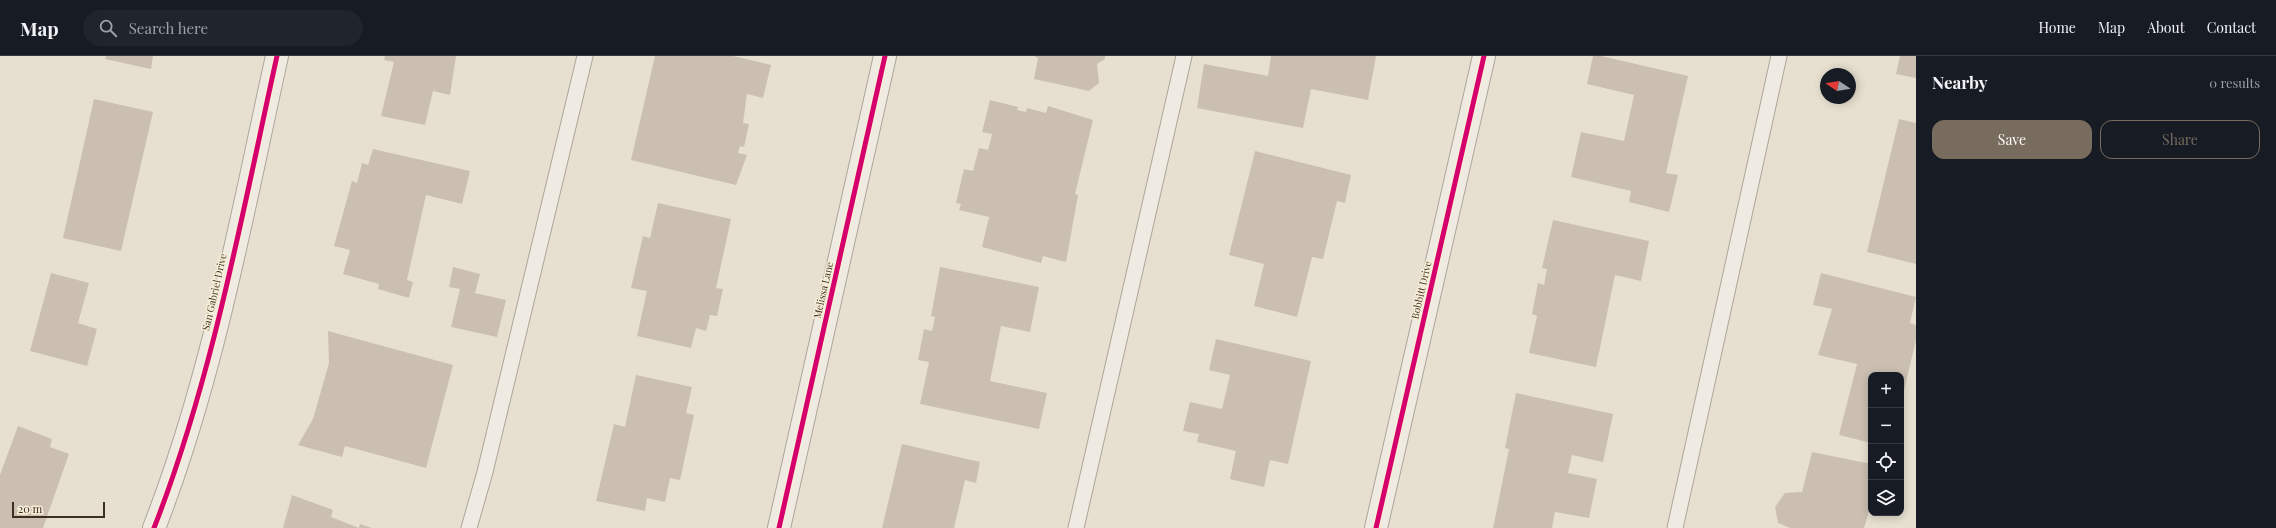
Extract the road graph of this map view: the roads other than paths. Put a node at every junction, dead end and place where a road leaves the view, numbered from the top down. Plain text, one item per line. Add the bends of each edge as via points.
1 (277, 56) edge
2 (585, 56) edge
3 (885, 56) edge
4 (1184, 56) edge
5 (1484, 56) edge
6 (1780, 56) edge
7 (154, 528) edge
8 (469, 528) edge
9 (779, 528) edge
10 (1076, 528) edge
11 (1376, 528) edge
12 (1675, 528) edge

1 - 7 street, San Gabriel Drive via 218,319 177,470
2 - 8 lane via 487,465
3 - 9 street, Melissa Lane
4 - 10 lane
5 - 11 street, Bobbitt Drive
6 - 12 lane

